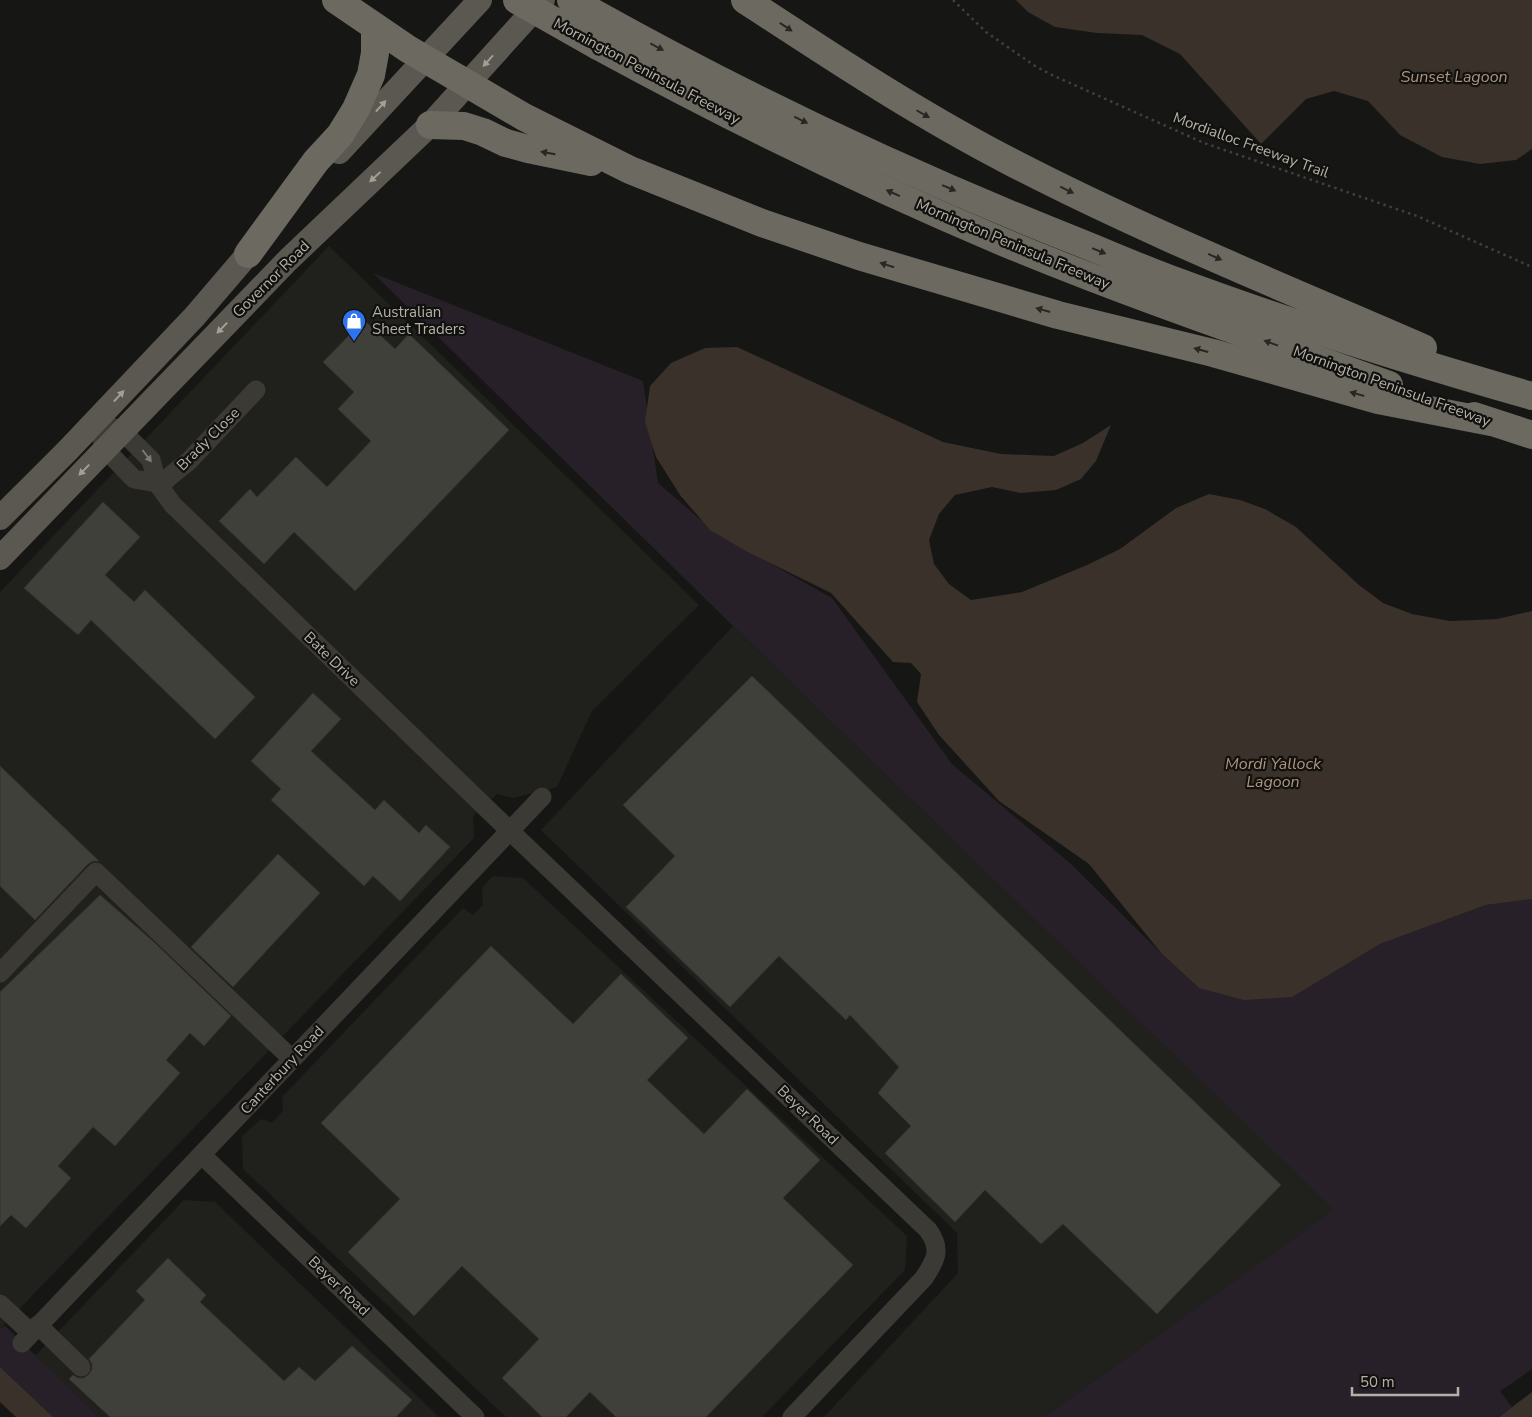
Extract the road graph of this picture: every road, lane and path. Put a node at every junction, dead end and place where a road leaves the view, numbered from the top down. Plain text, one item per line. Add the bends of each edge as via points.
1 (336, 0) edge
2 (480, 0) edge
3 (517, 0) edge
4 (543, 0) edge
5 (571, 0) edge
6 (745, 0) edge
7 (953, 0) edge
8 (375, 28) junction
9 (606, 35) junction
10 (425, 59) junction
11 (468, 84) junction
12 (430, 125) junction
13 (630, 170) junction
14 (248, 254) junction
15 (1532, 267) edge
16 (1532, 385) edge
17 (256, 390) dead end
18 (1532, 396) edge
19 (96, 421) junction
20 (1491, 422) junction
21 (122, 431) junction
22 (1532, 434) edge
23 (105, 449) junction
24 (158, 485) junction
25 (0, 518) edge
26 (0, 558) edge
27 (542, 797) dead end
28 (510, 831) junction
29 (0, 973) edge
30 (292, 1059) junction
31 (202, 1155) junction
32 (0, 1304) edge
33 (30, 1334) junction
34 (80, 1367) dead end
35 (476, 1417) edge
36 (792, 1417) edge

1 - 8 highway
2 - 10 main road, Governor Road
3 - 9 highway, Mornington Peninsula Freeway, bridge
4 -> 11 main road, Governor Road
5 - 9 highway, Mornington Peninsula Freeway
6 -> 16 highway via 920,112 1104,208 1432,351
7 - 15 path, Mordialloc Freeway Trail via 986,32 1052,75 1204,143 1418,216
8 - 10 highway
8 - 14 highway via 371,75 356,109 340,135 316,161
9 -> 18 highway, Mornington Peninsula Freeway via 717,79 852,146 1031,224 1196,288 1354,342
20 -> 9 highway, Mornington Peninsula Freeway via 1173,308 1003,242 856,177 709,106
10 - 11 highway
14 -> 10 main road, Governor Road
11 - 12 main road, Governor Road
11 - 13 highway via 524,117
13 -> 12 highway via 528,149 464,126
12 -> 21 main road, Governor Road via 288,260
20 -> 13 highway via 1378,400 948,284 762,222
19 -> 14 main road, Governor Road via 195,316
17 - 24 street, Brady Close via 189,461
19 - 21 street, Bate Drive
19 - 23 street
19 - 25 main road, Governor Road
20 - 22 highway, Mornington Peninsula Freeway
21 - 23 main road, Governor Road
21 -> 24 street, Bate Drive via 152,460
23 - 24 street via 134,479
23 -> 26 main road, Governor Road
24 - 28 street, Bate Drive via 173,505
27 - 28 street, Canterbury Road
28 - 30 street, Canterbury Road
28 - 36 street, Beyer Road via 933,1237 937,1247 924,1278
29 - 30 street via 96,872
30 - 31 street, Canterbury Road
31 - 33 street, Canterbury Road
31 - 35 street, Beyer Road
32 - 33 street
33 - 34 street

